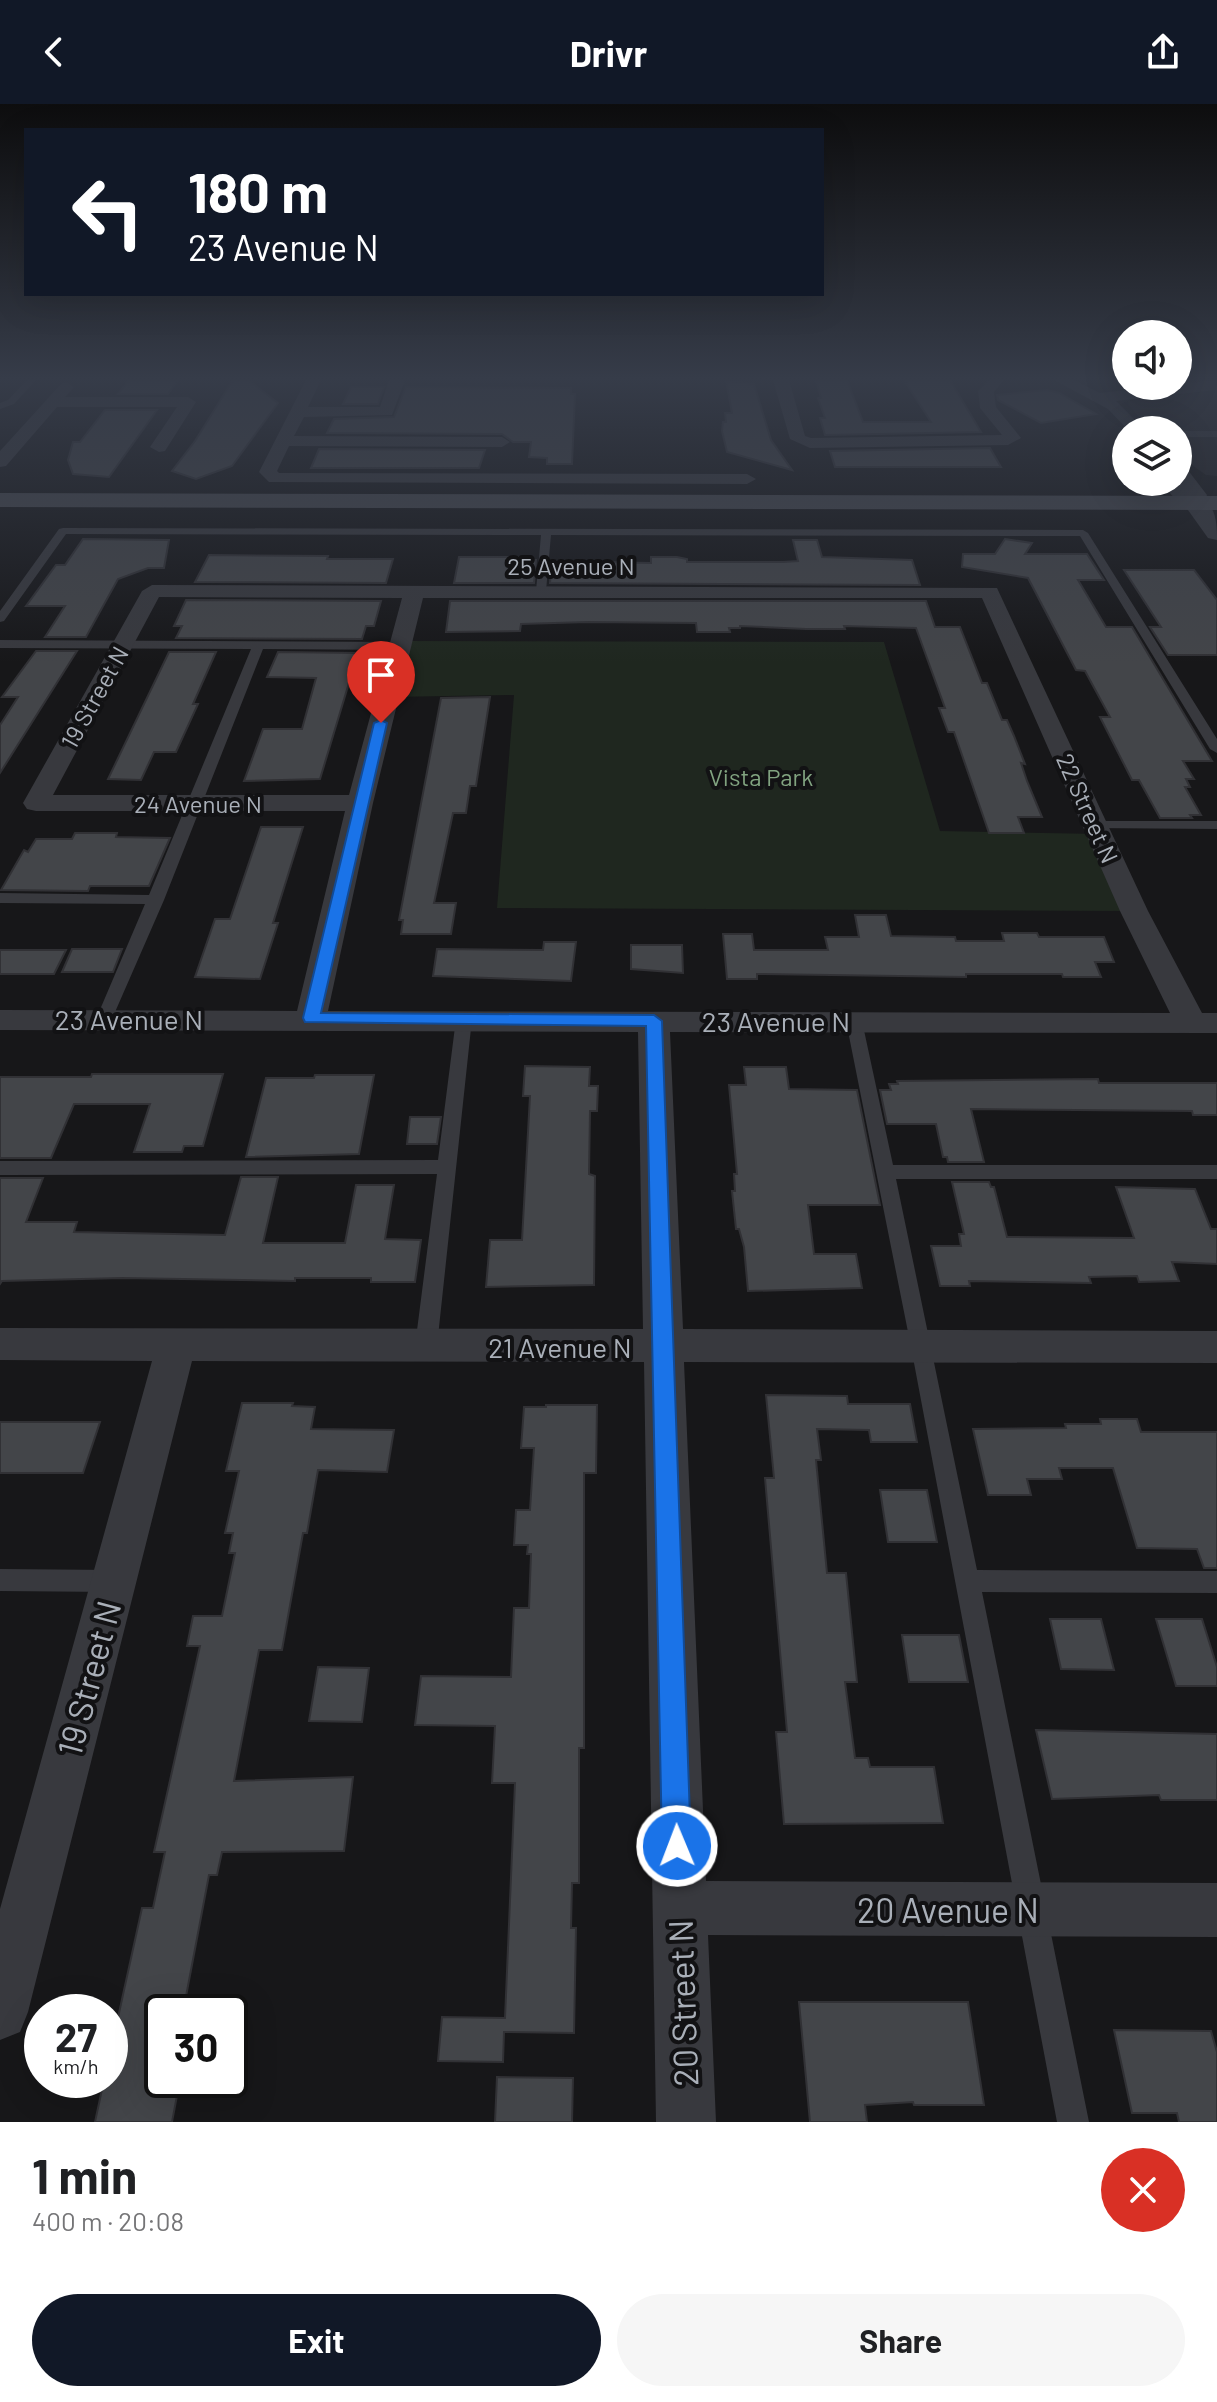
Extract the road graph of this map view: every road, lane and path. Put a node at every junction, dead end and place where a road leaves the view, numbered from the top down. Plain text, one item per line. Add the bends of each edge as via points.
1 (271, 474) edge
2 (747, 479) dead end
3 (1192, 480) edge
4 (1217, 490) edge
5 (1140, 496) edge
6 (1183, 496) edge
7 (0, 500) edge
8 (570, 501) junction
9 (1108, 502) junction
10 (1211, 514) edge
11 (546, 532) junction
12 (152, 591) joint
13 (414, 591) junction
14 (541, 591) junction
15 (990, 592) joint
16 (0, 619) edge
17 (0, 644) edge
18 (123, 644) junction
19 (258, 646) junction
20 (401, 646) junction
21 (1217, 749) edge
22 (36, 803) joint
23 (196, 803) junction
24 (360, 803) junction
25 (1095, 825) junction
26 (1217, 825) edge
27 (0, 898) edge
28 (156, 900) junction
29 (311, 1018) junction
30 (104, 1019) junction
31 (464, 1019) junction
32 (0, 1020) edge
33 (654, 1021) junction
34 (854, 1021) junction
35 (1204, 1022) edge
36 (447, 1167) junction
37 (0, 1168) edge
38 (886, 1172) junction
39 (1217, 1172) edge
40 (0, 1344) edge
41 (176, 1345) junction
42 (426, 1346) junction
43 (922, 1347) junction
44 (1217, 1347) edge
45 (663, 1348) junction
46 (0, 1580) edge
47 (114, 1581) junction
48 (968, 1581) junction
49 (1217, 1582) edge
50 (678, 1908) junction
51 (1032, 1909) junction
52 (1217, 1910) edge
53 (0, 2012) edge
54 (686, 2122) edge
55 (1073, 2122) edge

1 - 2 street
3 - 4 main road
5 - 9 main road
6 - 10 street
7 - 8 main road
8 - 9 main road
8 - 10 main road via 784,517
9 - 10 main road
11 - 14 lane
11 - 16 lane via 63,531
11 - 21 lane via 1083,533
12 - 13 street, 25 Avenue N
12 - 18 street, 19 Street N
13 - 14 street, 25 Avenue N
13 - 20 street
14 - 15 street, 25 Avenue N
15 - 25 street, 22 Street N
17 - 18 lane
18 - 19 lane
18 - 22 street, 19 Street N
19 - 20 lane
19 - 23 lane
20 - 24 street
22 - 23 street, 24 Avenue N
23 - 24 street, 24 Avenue N
23 - 28 lane
24 - 29 street
25 - 26 lane
25 - 35 street, 22 Street N
27 - 28 lane
28 - 30 lane
29 - 30 street, 23 Avenue N
29 - 31 street, 23 Avenue N
30 - 32 street, 23 Avenue N
31 - 33 street, 23 Avenue N
31 - 36 lane
33 - 34 street, 23 Avenue N
33 - 45 street, 20 Street N
34 - 35 street, 23 Avenue N
34 - 38 lane
36 - 37 lane
36 - 42 lane
38 - 39 lane
38 - 43 lane
40 - 41 street, 21 Avenue N
41 - 42 street, 21 Avenue N
41 - 47 street, 19 Street N
42 - 45 street, 21 Avenue N
43 - 44 street, 21 Avenue N
43 - 45 street, 21 Avenue N
43 - 48 lane
45 - 50 street, 20 Street N
46 - 47 lane
47 - 53 street, 19 Street N
48 - 49 lane
48 - 51 lane
50 - 51 street, 20 Avenue N
50 - 54 street, 20 Street N
51 - 52 street, 20 Avenue N
51 - 55 lane

